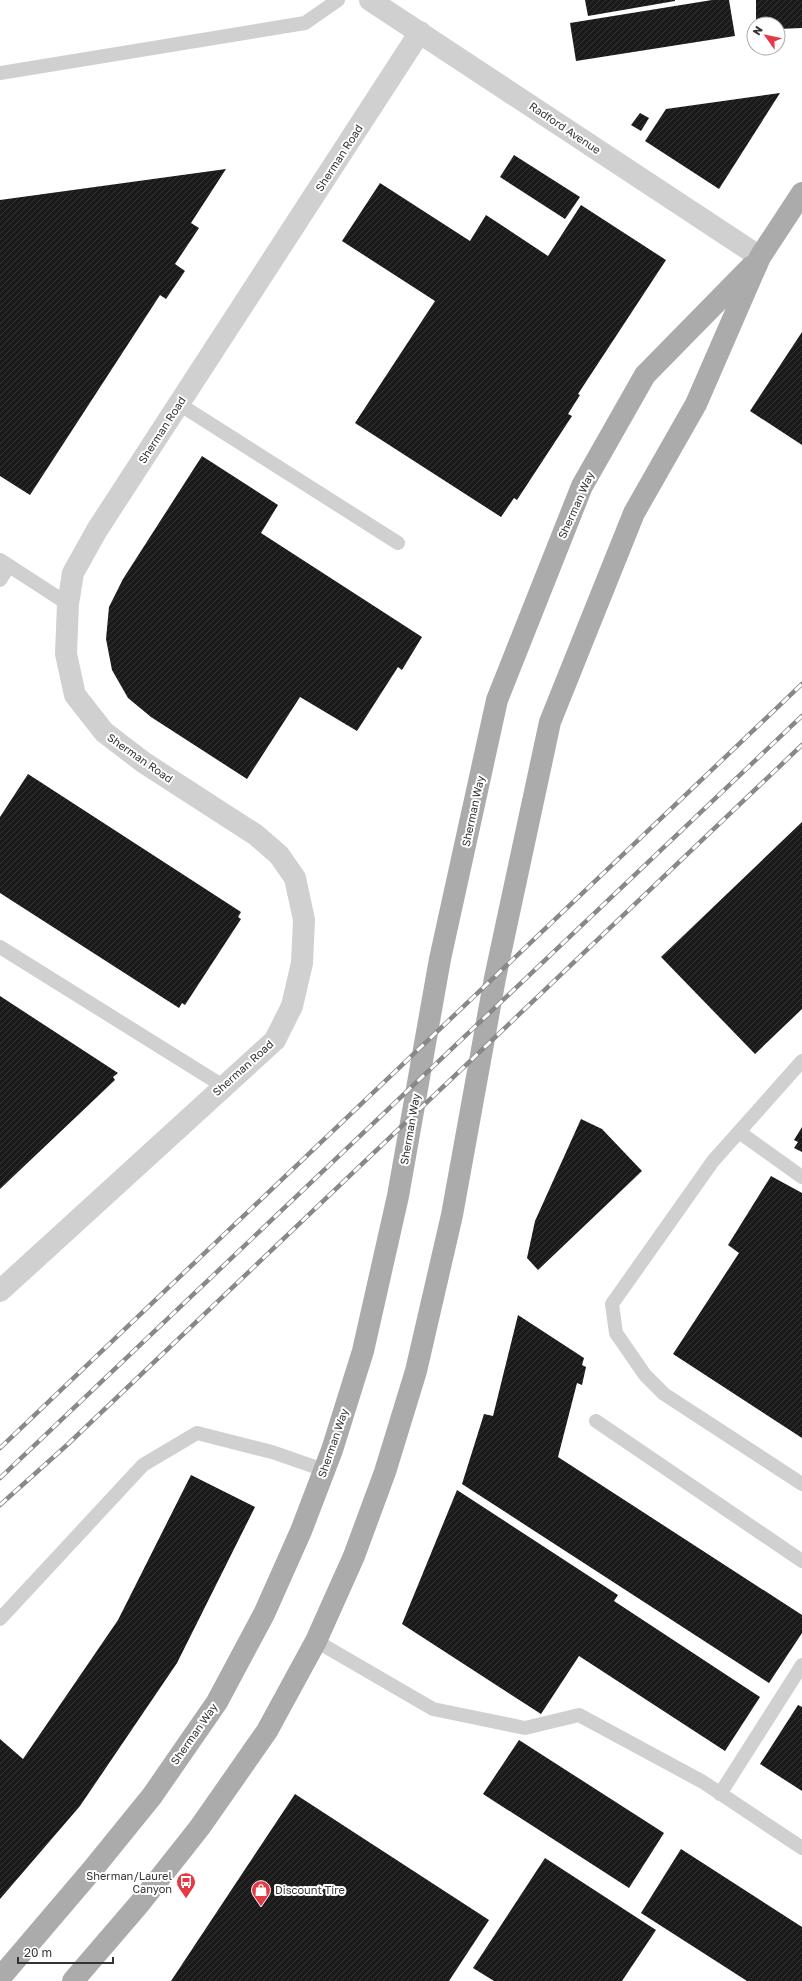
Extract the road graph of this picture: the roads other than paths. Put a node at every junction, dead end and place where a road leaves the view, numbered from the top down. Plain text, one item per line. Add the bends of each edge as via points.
1 (338, 0) edge
2 (370, 0) edge
3 (420, 32) junction
4 (0, 73) edge
5 (802, 192) edge
6 (760, 258) junction
7 (179, 404) junction
8 (398, 543) dead end
9 (5, 563) edge
10 (0, 580) edge
11 (68, 604) junction
12 (0, 948) edge
13 (802, 1061) edge
14 (223, 1086) junction
15 (739, 1132) junction
16 (802, 1177) edge
17 (0, 1291) edge
18 (596, 1422) dead end
19 (324, 1470) junction
20 (802, 1484) edge
21 (802, 1561) edge
22 (0, 1619) edge
23 (316, 1641) junction
24 (802, 1665) edge
25 (720, 1794) junction
26 (802, 1848) edge
27 (0, 1978) edge
28 (73, 1981) edge

1 - 4 lane via 305,23
2 - 3 street, Radford Avenue
3 - 6 street, Radford Avenue
3 - 7 street, Sherman Road
5 - 6 main road, Sherman Way
6 - 19 main road, Sherman Way via 645,375 582,486 497,700 440,959 396,1203 363,1351
6 - 23 main road, Sherman Way via 696,404 634,513 550,722 495,978 452,1215 416,1371 385,1472 354,1556
7 - 8 lane
7 - 11 street, Sherman Road via 97,530 73,573
9 - 10 lane
9 - 11 lane
11 - 14 street, Sherman Road via 66,654 75,695 104,732 143,762 256,835 279,855 295,878 304,920 302,964 292,1006 275,1040
12 - 14 lane
13 - 15 lane
14 - 17 street, Sherman Road
15 - 16 lane
15 - 20 lane via 713,1161 612,1304 616,1333 645,1375 664,1394
18 - 21 lane
19 - 22 lane via 272,1452 197,1432 143,1465
19 - 27 main road, Sherman Way via 301,1532 264,1614 217,1702 152,1796
23 - 25 lane via 433,1708 526,1728 579,1715
23 - 28 main road, Sherman Way via 267,1731 200,1827 140,1903
24 - 25 lane
25 - 26 lane

